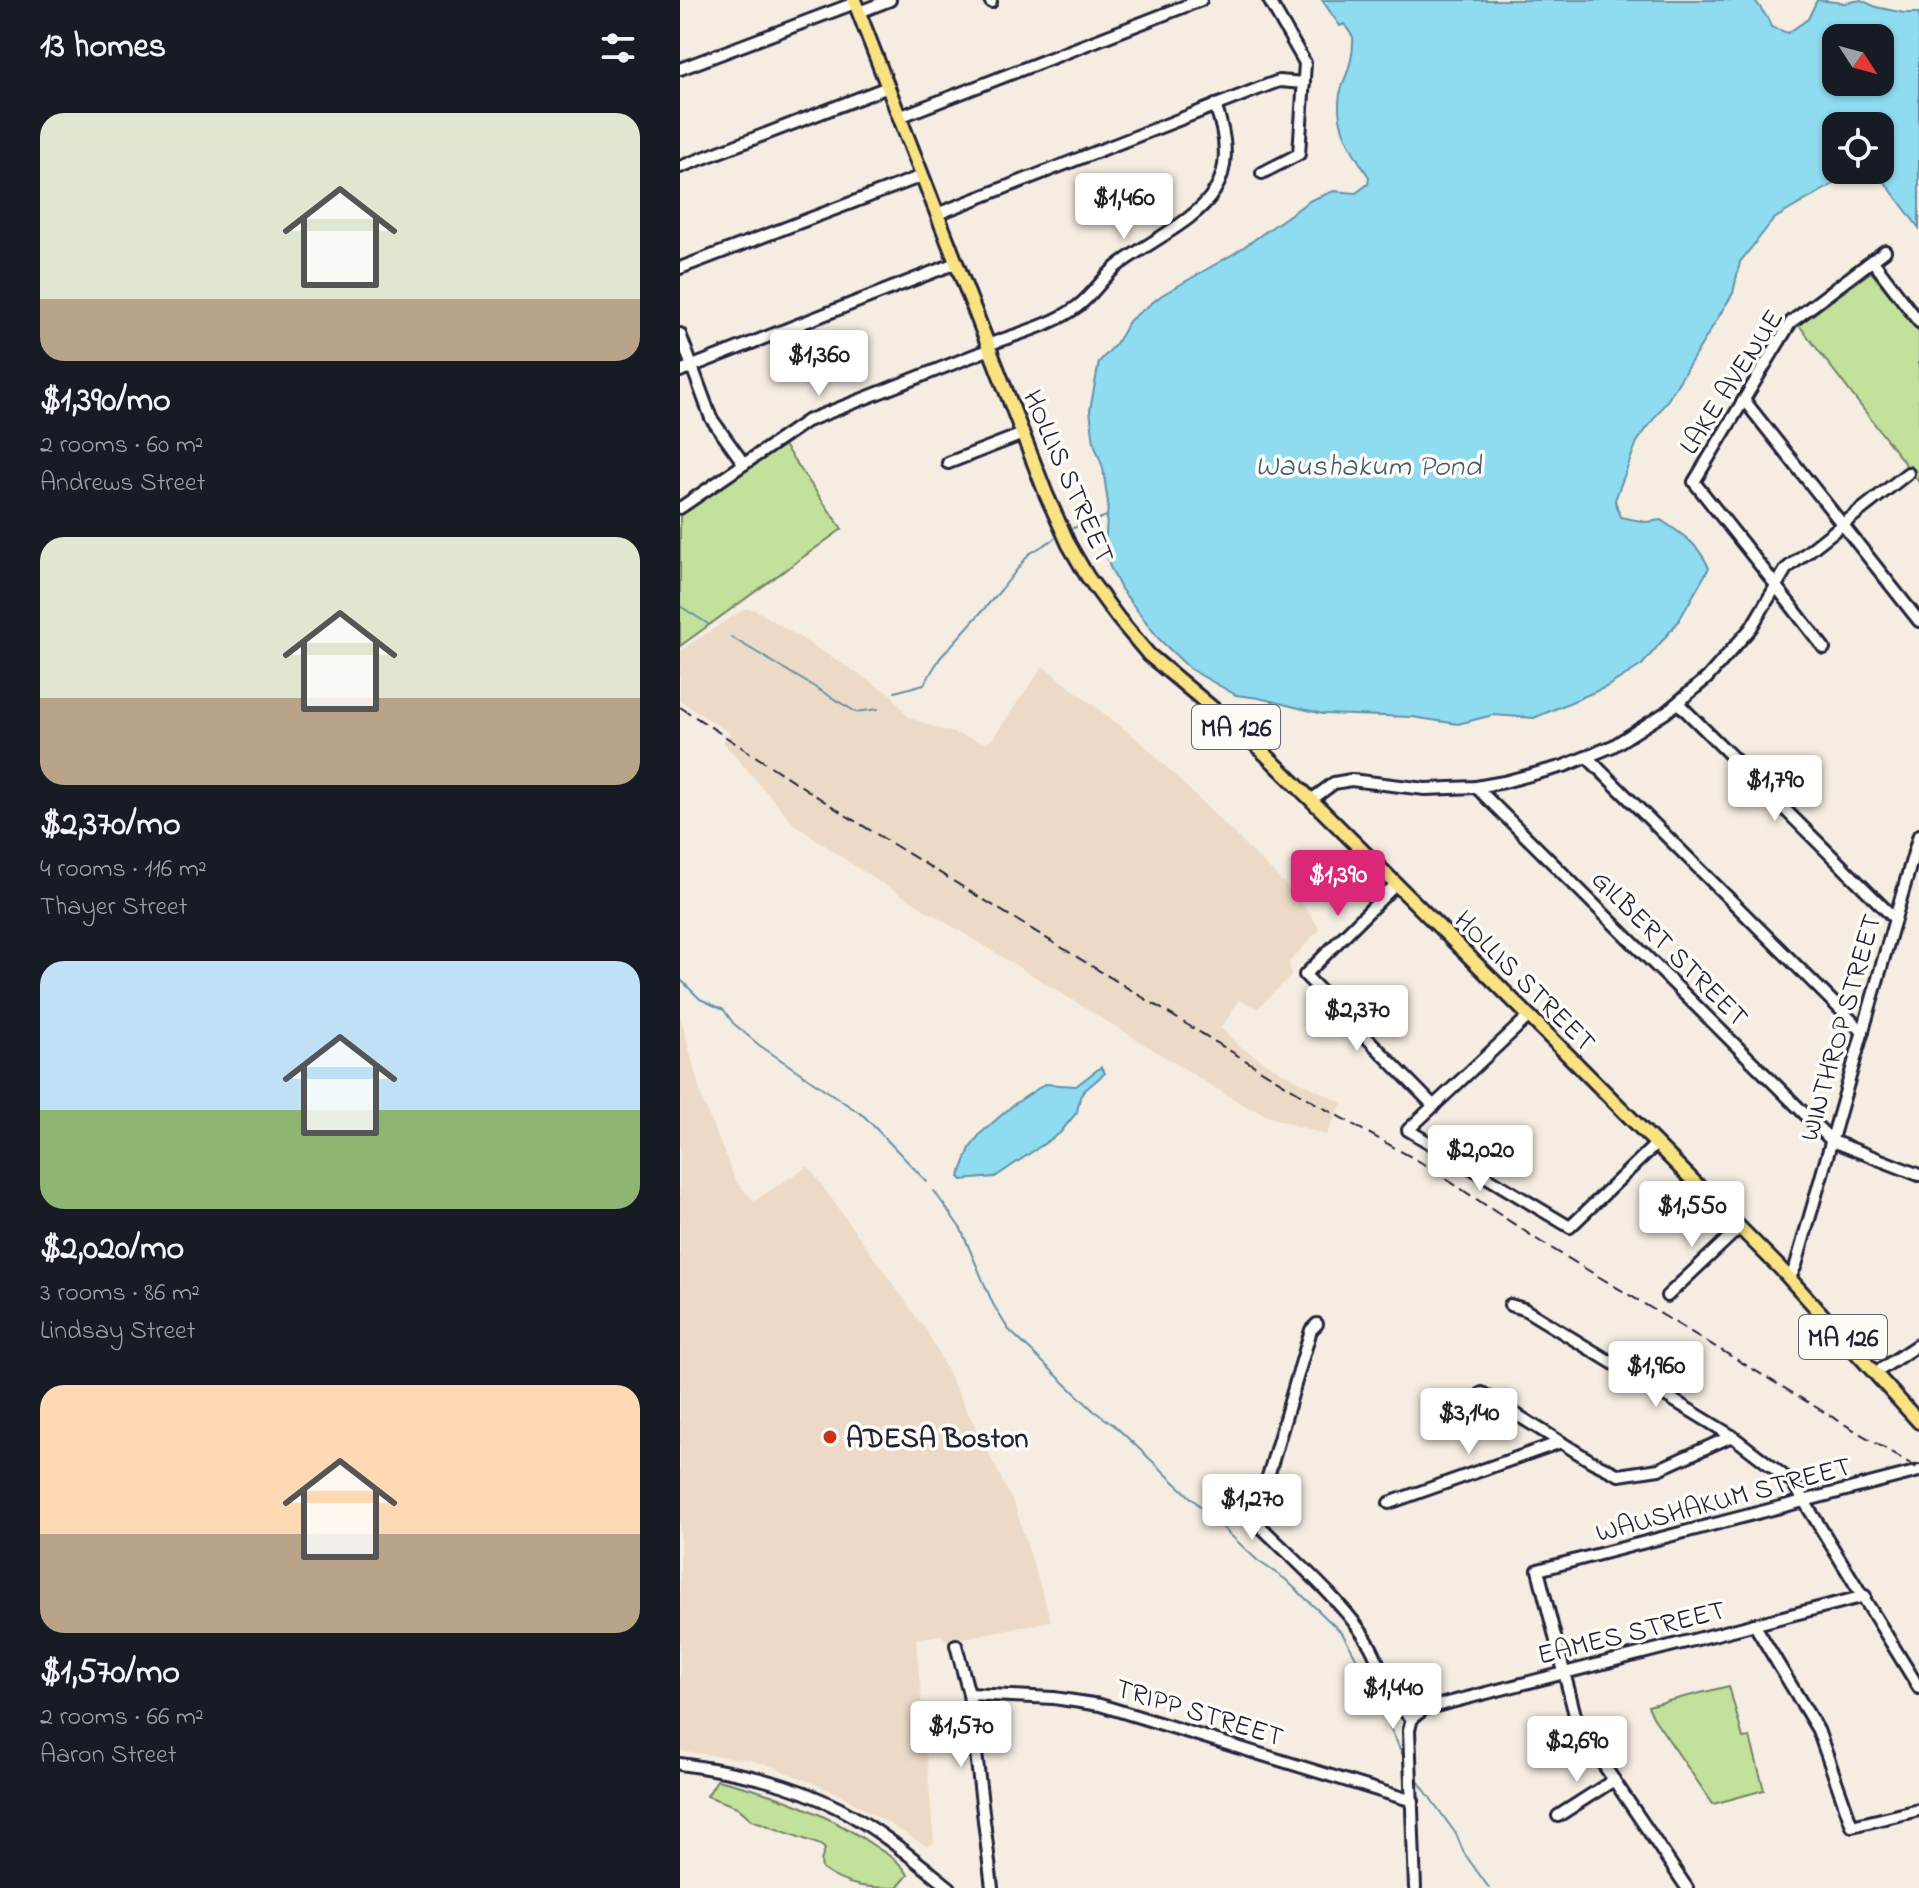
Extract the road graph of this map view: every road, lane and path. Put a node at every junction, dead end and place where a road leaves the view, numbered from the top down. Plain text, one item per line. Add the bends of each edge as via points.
1 (890, 0) edge
2 (1201, 0) edge
3 (1269, 0) edge
4 (856, 5) edge
5 (680, 69) edge
6 (1304, 83) junction
7 (888, 87) junction
8 (1215, 105) junction
9 (899, 117) junction
10 (680, 167) edge
11 (1262, 173) dead end
12 (922, 176) junction
13 (937, 214) junction
14 (1885, 251) dead end
15 (1872, 260) junction
16 (956, 263) junction
17 (680, 268) edge
18 (1919, 322) edge
19 (680, 334) edge
20 (989, 347) junction
21 (692, 366) junction
22 (680, 371) edge
23 (1744, 400) junction
24 (1023, 434) junction
25 (948, 463) dead end
26 (744, 464) junction
27 (1908, 473) dead end
28 (680, 508) edge
29 (1842, 524) junction
30 (1775, 585) junction
31 (1919, 621) edge
32 (1824, 648) dead end
33 (1678, 703) junction
34 (1587, 757) junction
35 (1476, 787) junction
36 (1311, 800) junction
37 (1919, 835) edge
38 (1396, 884) junction
39 (1895, 919) junction
40 (1529, 1016) junction
41 (1863, 1032) junction
42 (1434, 1106) junction
43 (1832, 1141) junction
44 (1656, 1144) junction
45 (1919, 1175) edge
46 (1740, 1227) junction
47 (1790, 1278) junction
48 (1667, 1296) dead end
49 (1510, 1305) dead end
50 (1317, 1324) dead end
51 (1919, 1344) edge
52 (1875, 1373) junction
53 (1482, 1393) dead end
54 (1919, 1422) edge
55 (1732, 1436) junction
56 (1561, 1442) junction
57 (1919, 1471) edge
58 (1806, 1501) junction
59 (1389, 1503) dead end
60 (1865, 1596) junction
61 (1754, 1624) junction
62 (956, 1645) dead end
63 (1563, 1673) junction
64 (1919, 1688) edge
65 (969, 1694) junction
66 (1412, 1718) junction
67 (680, 1764) edge
68 (1614, 1780) junction
69 (1413, 1801) junction
70 (1919, 1810) edge
71 (1558, 1816) dead end
72 (950, 1888) edge
73 (992, 1888) edge
74 (1415, 1888) edge
75 (1687, 1888) edge

1 - 4 street
2 - 9 street
3 - 6 street via 1302,53
4 - 5 street
4 - 7 main road, HOLLIS STREET / MA 126
6 - 8 street via 1279,81
6 - 11 street via 1299,154
7 - 9 main road, HOLLIS STREET / MA 126
7 - 10 street
8 - 13 street
8 - 20 street via 1226,139 1225,164 1205,204 1120,264 1072,311
9 - 12 main road, HOLLIS STREET / MA 126
12 - 13 main road, HOLLIS STREET / MA 126
12 - 17 street
13 - 16 main road, HOLLIS STREET / MA 126
14 - 15 street, LAKE AVENUE
15 - 18 street
15 - 23 street, LAKE AVENUE via 1795,317
16 - 20 main road, HOLLIS STREET / MA 126
16 - 21 street
19 - 21 street
20 - 24 main road, HOLLIS STREET / MA 126
20 - 26 street via 807,421
21 - 22 street
21 - 26 street via 711,418
23 - 29 street
23 - 30 street, LAKE AVENUE via 1694,482
24 - 25 street
24 - 36 main road, HOLLIS STREET / MA 126 via 1069,545 1118,618 1149,655 1246,736
26 - 28 street
27 - 29 street
29 - 30 street via 1786,569
29 - 31 street
30 - 32 street
30 - 33 street via 1732,653
33 - 34 street
33 - 39 street
34 - 35 street via 1529,777
34 - 41 street
35 - 36 street via 1425,789 1351,780 1334,783
35 - 43 street, GILBERT STREET
36 - 38 main road, HOLLIS STREET / MA 126
37 - 39 street, WINTHROP STREET
38 - 40 main road, HOLLIS STREET / MA 126
38 - 42 street via 1305,975
39 - 41 street, WINTHROP STREET
40 - 42 street
40 - 44 main road, HOLLIS STREET / MA 126
41 - 43 street, WINTHROP STREET
42 - 44 street via 1408,1130 1570,1227
43 - 45 street
43 - 47 street, WINTHROP STREET
44 - 46 main road, HOLLIS STREET / MA 126
46 - 47 main road, HOLLIS STREET / MA 126
46 - 48 street
47 - 52 main road, HOLLIS STREET / MA 126
49 - 55 street
50 - 66 street via 1255,1521 1351,1618 1369,1642 1396,1702
51 - 52 street
52 - 54 main road, HOLLIS STREET / MA 126
53 - 56 street
55 - 56 street via 1674,1464 1633,1475 1619,1475
55 - 58 street via 1793,1483
56 - 59 street
57 - 58 street, WAUSHAKUM STREET
58 - 60 street
58 - 63 street, WAUSHAKUM STREET via 1538,1570
60 - 61 street, EAMES STREET
60 - 64 street
61 - 63 street, EAMES STREET
61 - 70 street via 1818,1730 1852,1826
62 - 65 street
63 - 66 street, EAMES STREET via 1424,1709
63 - 68 street via 1578,1727
65 - 69 street, TRIPP STREET via 1100,1705
65 - 73 street
66 - 69 street
67 - 72 street via 751,1776 817,1798 867,1825
68 - 71 street
68 - 75 street
69 - 74 street

